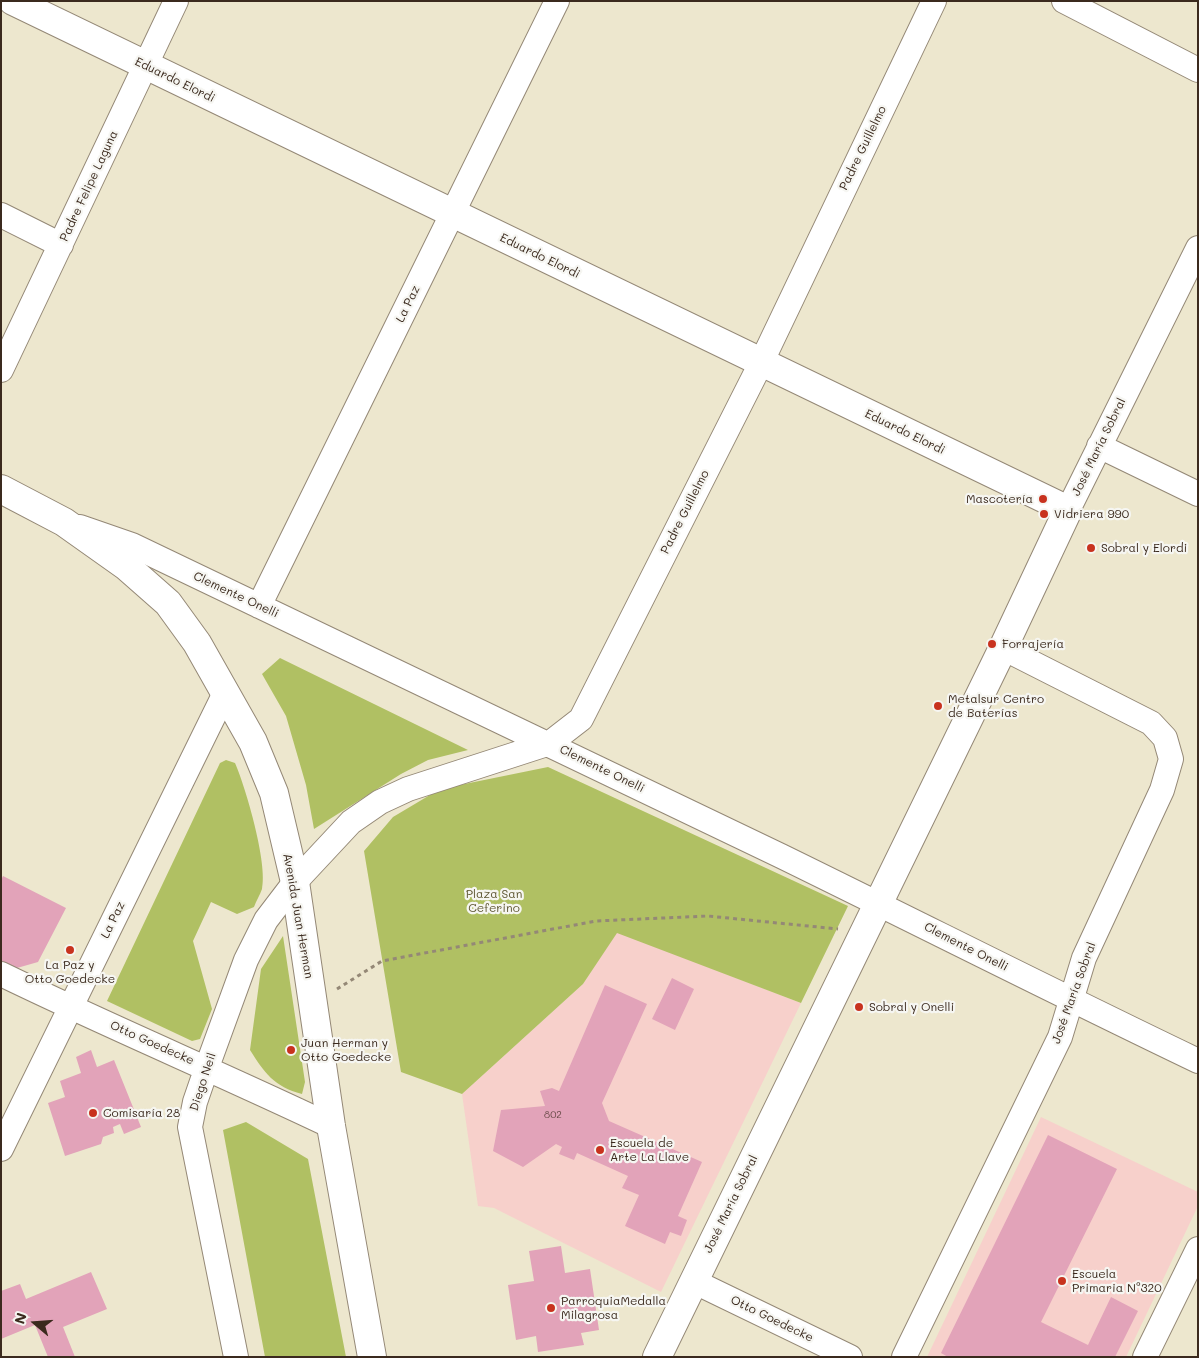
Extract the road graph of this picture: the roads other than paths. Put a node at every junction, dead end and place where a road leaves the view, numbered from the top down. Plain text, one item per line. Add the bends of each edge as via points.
1 (13, 1) edge
2 (176, 1) edge
3 (556, 1) edge
4 (934, 1) edge
5 (1064, 1) edge
6 (145, 65) junction
7 (1198, 70) edge
8 (453, 214) junction
9 (1, 216) edge
10 (61, 245) junction
11 (1198, 248) edge
12 (1188, 291) edge
13 (761, 363) junction
14 (1, 370) edge
15 (1099, 446) junction
16 (1, 489) edge
17 (1198, 494) edge
18 (1068, 510) junction
19 (64, 522) junction
20 (259, 606) junction
21 (1003, 648) junction
22 (226, 691) junction
23 (550, 744) junction
24 (295, 882) junction
25 (878, 903) junction
26 (1, 974) edge
27 (1072, 1001) junction
28 (70, 1008) junction
29 (1198, 1061) edge
30 (207, 1067) junction
31 (331, 1126) junction
32 (1, 1150) edge
33 (1198, 1249) edge
34 (693, 1281) junction
35 (236, 1357) edge
36 (372, 1357) edge
37 (657, 1357) edge
38 (850, 1357) edge
39 (904, 1357) edge
40 (1145, 1357) edge

1 - 6 main road, Eduardo Elordi
2 - 6 street, Padre Felipe Laguna
3 - 8 street, La Paz
4 - 13 street, Padre Guillelmo
5 - 7 street
6 - 8 main road, Eduardo Elordi
6 - 10 street, Padre Felipe Laguna
8 - 13 main road, Eduardo Elordi
8 - 20 street, La Paz
9 - 10 street
10 - 14 street, Padre Felipe Laguna
11 - 12 street, José María Sobral
12 - 15 street, José María Sobral
13 - 18 main road, Eduardo Elordi
13 - 23 street, Padre Guillelmo via 581,719
15 - 17 street
15 - 18 street, José María Sobral
16 - 19 main road, Clemente Onelli
18 - 21 main road, José María Sobral
19 - 20 street, Clemente Onelli via 132,545
19 - 22 main road, Avenida Juan Herman via 126,566 168,603 198,642
20 - 23 street, Clemente Onelli
21 - 25 main road, José María Sobral
21 - 27 street, José María Sobral via 1151,723 1166,738 1171,759 1162,790 1084,958
22 - 24 main road, Avenida Juan Herman via 253,742 274,793
22 - 28 street, La Paz
23 - 24 street, Padre Guillelmo via 408,789 380,802 351,822
23 - 25 street, Clemente Onelli
24 - 30 street, Diego Neil via 266,920 246,960
24 - 31 main road, Avenida Juan Herman
25 - 27 street, Clemente Onelli
25 - 34 main road, José María Sobral
26 - 28 street, Otto Goedecke
27 - 29 street, Clemente Onelli
27 - 39 street, José María Sobral via 1060,1037
28 - 30 street, Otto Goedecke
28 - 32 street, La Paz
30 - 31 street, Otto Goedecke
30 - 35 street, Diego Neil via 190,1127
31 - 36 main road, Avenida Juan Herman
33 - 40 street
34 - 37 main road, José María Sobral
34 - 38 street, Otto Goedecke

